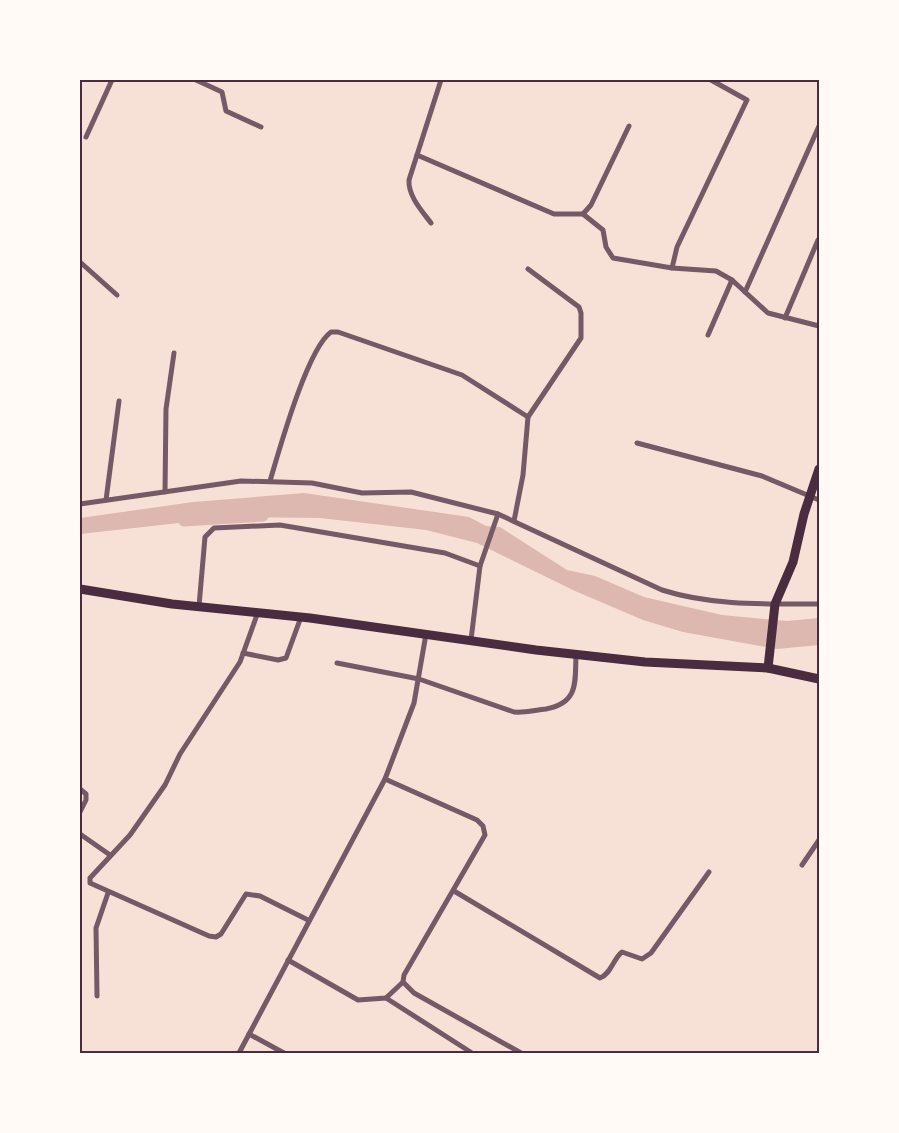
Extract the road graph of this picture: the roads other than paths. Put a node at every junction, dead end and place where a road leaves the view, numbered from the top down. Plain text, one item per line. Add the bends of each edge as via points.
1 (112, 80) edge
2 (196, 80) edge
3 (441, 80) edge
4 (711, 80) edge
5 (629, 126) dead end
6 (819, 126) edge
7 (261, 127) dead end
8 (86, 137) dead end
9 (417, 155) junction
10 (583, 214) junction
11 (431, 223) dead end
12 (818, 240) dead end
13 (80, 262) edge
14 (672, 268) junction
15 (528, 269) dead end
16 (732, 280) junction
17 (745, 292) junction
18 (117, 295) dead end
19 (786, 318) junction
20 (819, 326) edge
21 (708, 335) dead end
22 (174, 353) dead end
23 (119, 401) dead end
24 (528, 417) junction
25 (638, 443) dead end
26 (819, 468) edge
27 (270, 481) junction
28 (165, 492) junction
29 (810, 496) junction
30 (106, 500) junction
31 (819, 500) edge
32 (80, 504) edge
33 (498, 514) junction
34 (514, 521) junction
35 (480, 566) junction
36 (80, 589) edge
37 (819, 604) edge
38 (199, 606) junction
39 (775, 608) junction
40 (258, 612) junction
41 (301, 617) junction
42 (426, 634) junction
43 (471, 640) junction
44 (243, 653) junction
45 (576, 654) junction
46 (337, 664) dead end
47 (768, 668) junction
48 (419, 679) junction
49 (819, 679) edge
50 (384, 779) junction
51 (80, 789) edge
52 (80, 812) edge
53 (80, 834) edge
54 (819, 840) edge
55 (110, 855) junction
56 (802, 865) dead end
57 (709, 872) dead end
58 (454, 891) junction
59 (108, 893) junction
60 (308, 920) junction
61 (288, 960) junction
62 (403, 982) junction
63 (97, 996) dead end
64 (386, 998) junction
65 (249, 1034) junction
66 (239, 1053) edge
67 (284, 1053) edge
68 (472, 1053) edge
69 (520, 1053) edge

1 - 8 street
2 - 7 street via 222,92 226,111
3 - 9 street
4 - 14 street via 748,100 677,247
5 - 10 street via 591,205
6 - 17 street
9 - 10 street via 554,214
9 - 11 street via 408,188
10 - 14 street via 603,230 606,247 613,258
12 - 19 street
13 - 18 street
14 - 16 street via 716,271
15 - 24 street via 579,307 582,332 576,348
16 - 17 street
16 - 21 street
17 - 19 street via 762,309
19 - 20 street
22 - 28 street via 165,418
23 - 30 street
24 - 27 street via 462,376 346,334 331,332 321,342 292,408
24 - 34 street via 523,475
25 - 29 street via 762,476
26 - 29 main road
27 - 28 street via 241,481
27 - 33 street via 312,483 362,493 411,492
28 - 30 street
29 - 31 street
29 - 39 main road via 793,562
30 - 32 street
33 - 34 street
33 - 35 street
34 - 39 street via 662,590 705,600
35 - 38 street via 445,553 280,525 214,528 206,537
35 - 43 street
36 - 38 main road
37 - 39 street
38 - 40 main road
39 - 47 main road
40 - 41 main road
40 - 44 street
41 - 42 main road
41 - 44 street via 286,658 278,660
42 - 43 main road
42 - 48 street
43 - 45 main road
44 - 55 street via 180,754 165,785 130,835
45 - 47 main road via 645,662
45 - 48 street via 573,692 560,706 514,712
46 - 48 street
47 - 49 main road
48 - 50 street via 414,703
50 - 58 street via 477,820 483,826 483,841
50 - 60 street
51 - 52 street via 86,794
53 - 55 street
54 - 56 street
55 - 59 street via 90,878 94,887
57 - 58 street via 650,953 642,959 622,952 605,976 600,978
58 - 62 street via 404,975
59 - 60 street via 216,938 246,894 260,896
59 - 63 street via 96,928
60 - 61 street
61 - 64 street via 358,1000
61 - 65 street
62 - 64 street
62 - 69 street via 414,993
64 - 68 street
65 - 66 street
65 - 67 street

